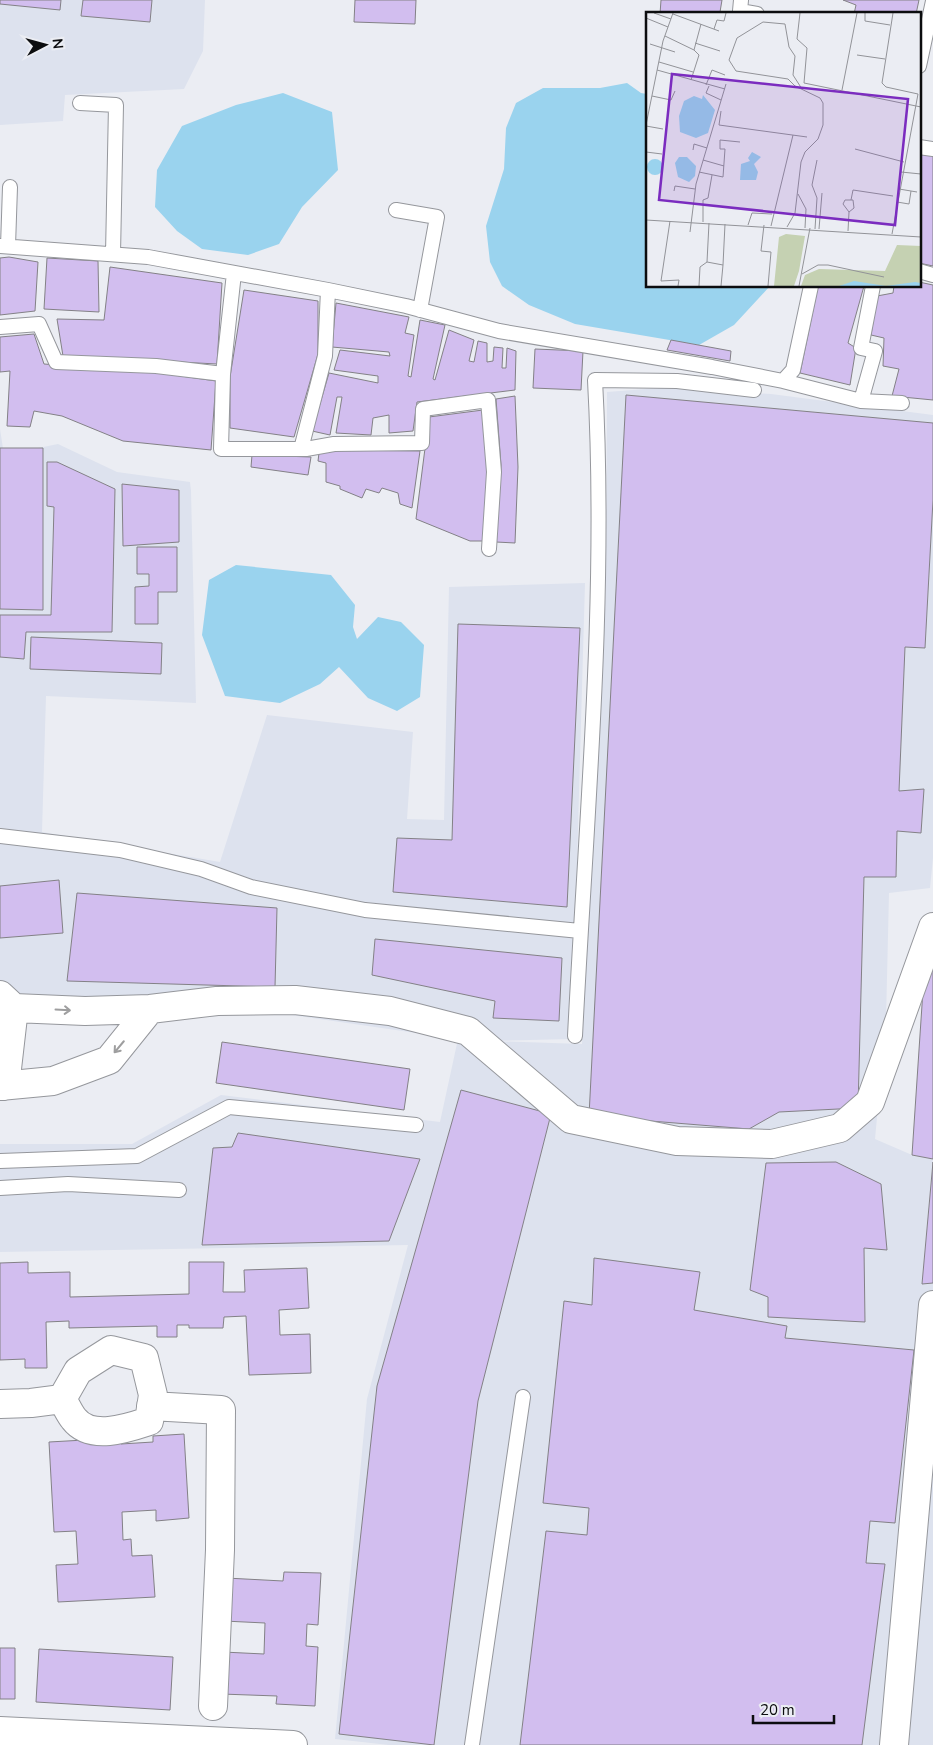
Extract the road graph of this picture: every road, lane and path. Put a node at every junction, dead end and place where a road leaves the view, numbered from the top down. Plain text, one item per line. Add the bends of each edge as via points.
1 (741, 0) edge
2 (933, 0) edge
3 (746, 12) edge
4 (920, 61) edge
5 (80, 103) dead end
6 (920, 147) edge
7 (933, 149) edge
8 (10, 187) dead end
9 (396, 210) dead end
10 (4, 246) edge
11 (113, 254) junction
12 (920, 271) edge
13 (234, 273) junction
14 (933, 275) edge
15 (811, 288) edge
16 (873, 288) edge
17 (328, 290) junction
18 (420, 310) junction
19 (0, 327) edge
20 (223, 374) junction
21 (783, 381) junction
22 (754, 390) dead end
23 (861, 401) junction
24 (902, 403) dead end
25 (300, 449) junction
26 (489, 549) dead end
27 (0, 836) edge
28 (933, 927) edge
29 (580, 931) junction
30 (928, 957) edge
31 (7, 1002) edge
32 (150, 1009) junction
33 (574, 1036) dead end
34 (2, 1086) edge
35 (416, 1125) dead end
36 (0, 1161) edge
37 (0, 1188) edge
38 (179, 1190) dead end
39 (933, 1305) edge
40 (523, 1397) dead end
41 (62, 1399) junction
42 (0, 1404) edge
43 (151, 1406) junction
44 (213, 1706) dead end
45 (0, 1731) edge
46 (171, 1742) edge
47 (266, 1744) edge
48 (293, 1745) edge
49 (472, 1745) edge
50 (894, 1745) edge

1 - 3 lane via 740,11
2 - 4 lane
5 - 11 lane via 116,105
6 - 7 lane
8 - 10 lane
9 - 18 lane via 437,218
10 - 11 lane
11 - 13 lane
12 - 14 lane
13 - 17 lane
13 - 20 lane
15 - 21 lane via 793,370
16 - 23 lane via 861,348 875,351
17 - 18 lane
17 - 25 lane via 325,356
18 - 21 lane via 499,331
19 - 20 lane via 39,324 56,362 156,366
20 - 25 lane via 221,449
21 - 23 lane
22 - 29 lane via 677,381 595,380 598,507 594,704
23 - 24 lane
25 - 26 lane via 334,444 422,443 423,408 488,400 494,472
27 - 29 lane via 120,850 201,869 251,887 365,910
28 - 30 street
29 - 33 lane
30 - 32 street via 870,1102 840,1128 772,1144 677,1141 571,1119 468,1032 390,1011 295,1000 217,1001
31 -> 32 street via 85,1011
31 - 34 street
32 -> 34 street via 109,1060 53,1081
35 - 36 lane via 229,1107 137,1156
37 - 38 lane via 68,1184
39 - 50 street
40 - 49 lane
41 - 42 street
41 - 43 street via 75,1421 94,1431 123,1429 149,1421
41 - 43 street via 78,1372 112,1350 144,1358 153,1395
43 - 44 street via 221,1410 220,1550
45 - 46 street
46 - 47 street
47 - 48 street

